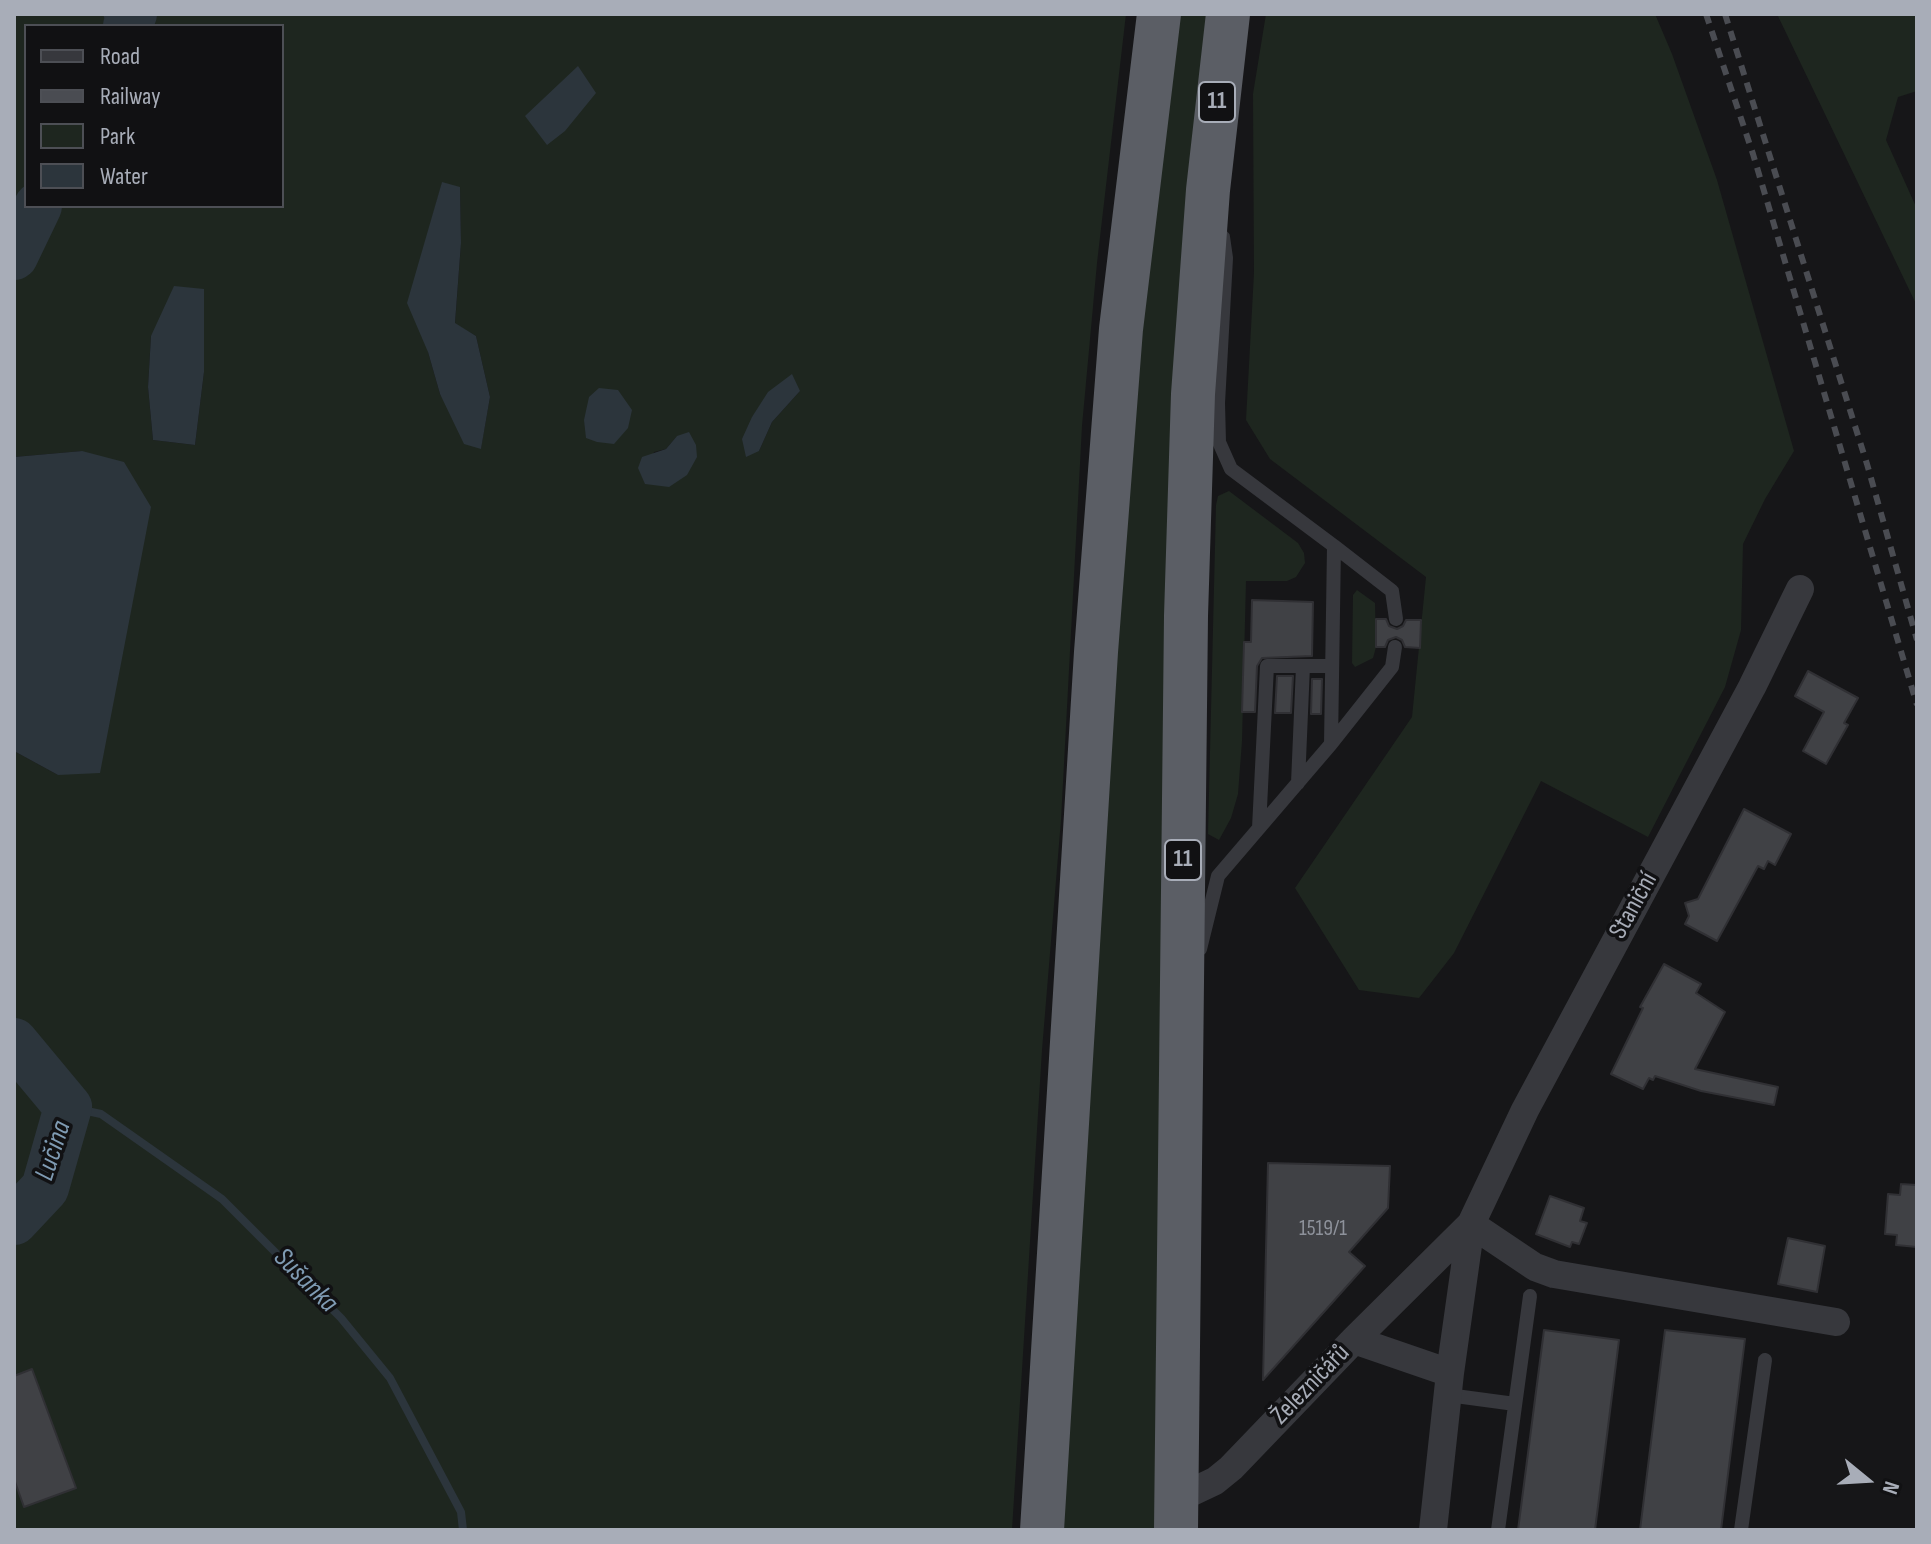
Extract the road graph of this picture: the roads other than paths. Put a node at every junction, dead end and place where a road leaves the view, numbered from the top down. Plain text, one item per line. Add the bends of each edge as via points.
1 (1159, 14) edge
2 (1228, 14) edge
3 (1208, 190) junction
4 (1334, 546) junction
5 (1800, 589) dead end
6 (1396, 619) dead end
7 (1395, 647) dead end
8 (1303, 666) junction
9 (1332, 666) junction
10 (1331, 744) junction
11 (1297, 783) junction
12 (1259, 828) junction
13 (1181, 1031) junction
14 (1471, 1224) junction
15 (1530, 1296) dead end
16 (1836, 1322) dead end
17 (1354, 1340) junction
18 (1765, 1360) dead end
19 (1449, 1384) junction
20 (1515, 1404) junction
21 (1176, 1514) edge
22 (1042, 1530) edge
23 (1433, 1530) edge
24 (1498, 1530) edge
25 (1741, 1530) edge

1 - 22 highway via 1113,421
2 - 3 highway, 11
3 - 4 lane via 1226,258 1219,442 1231,469
3 - 13 highway, 11 via 1188,543
4 - 6 lane via 1392,591
4 - 9 lane
5 - 14 street, Staniční via 1525,1110
7 - 10 lane via 1392,667
8 - 9 lane
8 - 11 lane
8 - 12 lane via 1267,666
9 - 10 lane
10 - 11 lane
11 - 12 lane
12 - 13 lane via 1218,876
13 - 21 highway, 11
14 - 16 street via 1535,1267 1565,1277
14 - 17 street, Staniční
14 - 19 street, Staniční
15 - 20 lane
17 - 19 street, Železničářů
17 - 21 street, Železničářů via 1231,1468
18 - 25 lane
19 - 20 lane
19 - 23 street
20 - 24 lane

